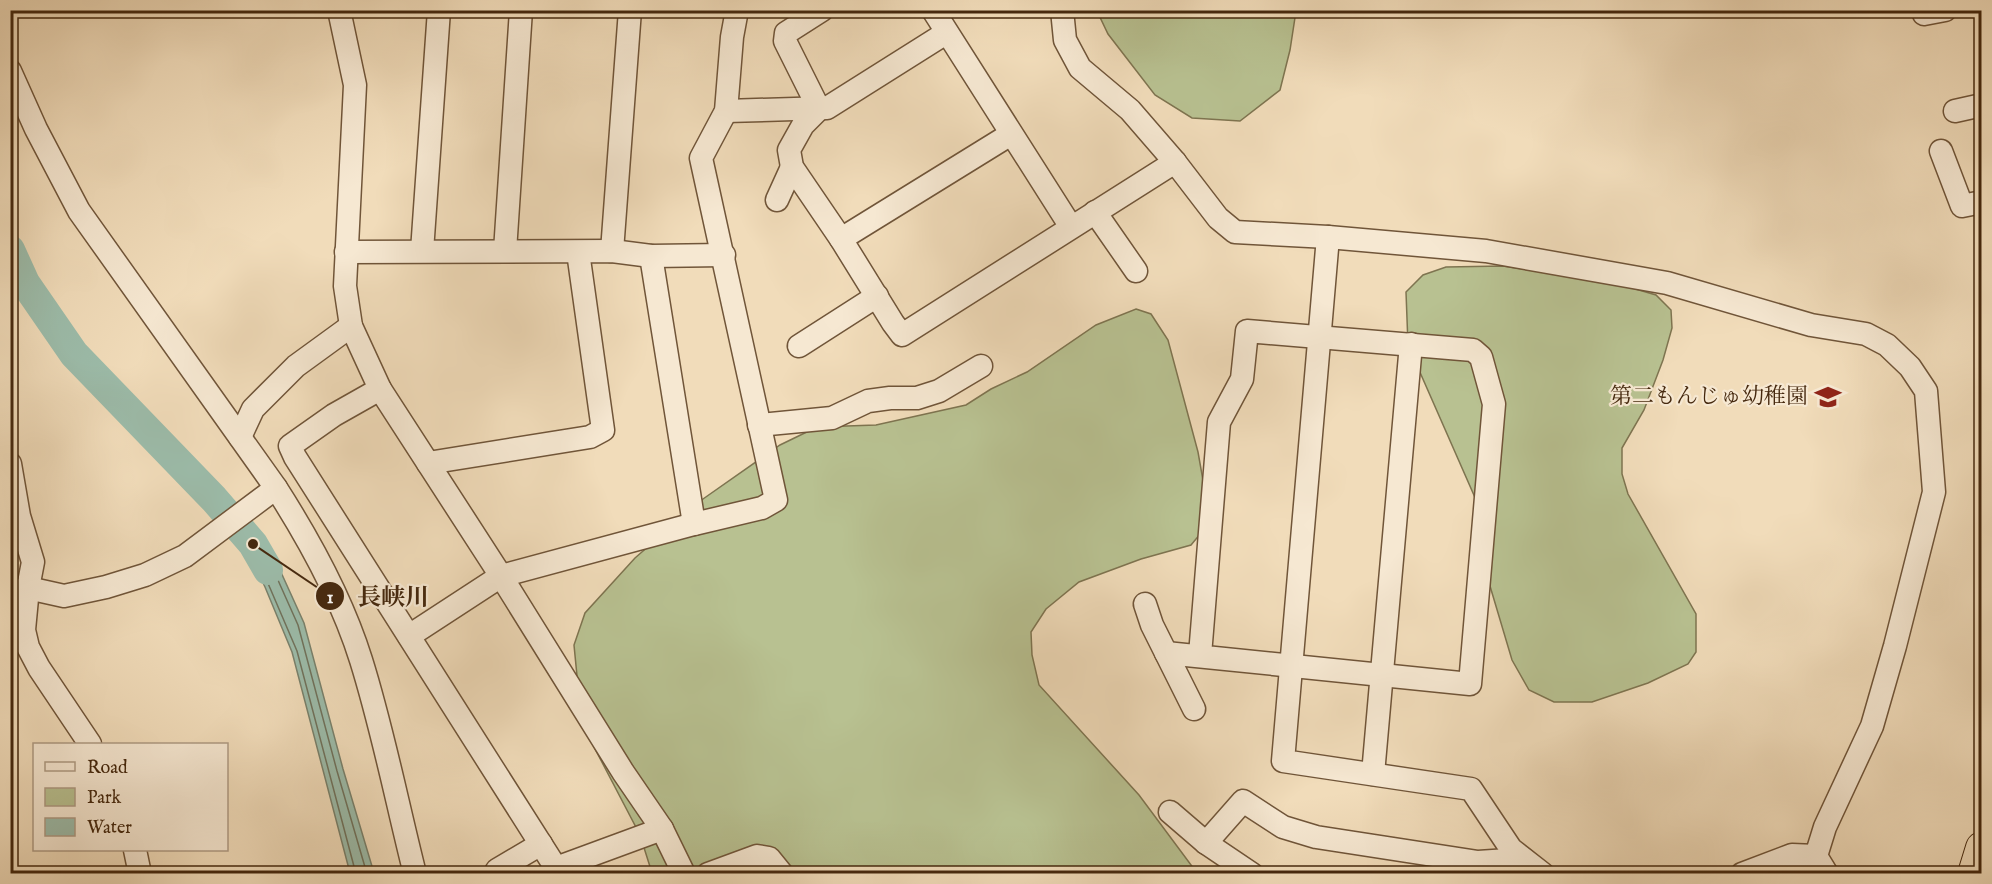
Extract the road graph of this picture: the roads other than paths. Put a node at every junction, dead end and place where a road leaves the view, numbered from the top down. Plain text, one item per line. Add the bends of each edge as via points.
1 (439, 10) edge
2 (520, 10) edge
3 (630, 10) edge
4 (737, 10) edge
5 (822, 10) edge
6 (933, 10) edge
7 (1062, 10) edge
8 (347, 13) edge
9 (946, 33) junction
10 (10, 71) edge
11 (1982, 105) edge
12 (819, 109) junction
13 (726, 111) junction
14 (1955, 111) dead end
15 (1011, 134) junction
16 (1941, 151) dead end
17 (1175, 162) junction
18 (792, 167) junction
19 (777, 200) dead end
20 (1982, 202) edge
21 (1095, 212) junction
22 (1071, 227) junction
23 (1328, 237) junction
24 (841, 238) junction
25 (422, 251) junction
26 (505, 251) junction
27 (612, 251) junction
28 (346, 252) junction
29 (578, 252) junction
30 (724, 255) junction
31 (651, 256) junction
32 (1136, 271) dead end
33 (877, 296) junction
34 (351, 326) junction
35 (1319, 336) junction
36 (1411, 344) junction
37 (799, 346) dead end
38 (981, 366) dead end
39 (380, 389) junction
40 (759, 425) junction
41 (240, 437) junction
42 (428, 463) junction
43 (10, 464) edge
44 (276, 488) junction
45 (694, 524) junction
46 (501, 576) junction
47 (19, 591) edge
48 (1145, 604) dead end
49 (409, 636) junction
50 (1166, 653) junction
51 (1200, 655) junction
52 (1291, 665) junction
53 (1382, 676) junction
54 (1194, 709) dead end
55 (89, 743) edge
56 (1373, 774) junction
57 (1170, 812) dead end
58 (662, 829) junction
59 (1206, 843) junction
60 (541, 844) junction
61 (1982, 848) edge
62 (135, 851) edge
63 (1822, 865) edge
64 (1515, 866) edge
65 (493, 867) edge
66 (140, 873) edge
67 (415, 873) edge
68 (684, 873) edge
69 (708, 873) edge
70 (782, 873) edge
71 (1252, 873) edge
72 (1543, 873) edge
73 (1742, 873) edge
74 (1974, 873) edge

1 - 25 street
2 - 26 street
3 - 27 street
4 - 13 street
5 - 12 street via 786,33 785,40
6 - 9 street
7 - 17 street via 1065,40 1080,68 1130,110
8 - 28 street via 355,85
9 - 12 street via 827,108
9 - 15 street
10 - 41 street via 79,211
11 - 14 street
12 - 13 street
12 - 18 street via 802,125 789,150
13 - 30 street via 701,158
15 - 22 street
15 - 24 street
16 - 20 street via 1962,206
17 - 21 street
17 - 23 street via 1218,218 1235,232
18 - 19 street
18 - 24 street
21 - 22 street
21 - 32 street
22 - 33 street via 902,335
23 - 35 street
23 - 63 street via 1486,251 1667,283 1812,325 1866,334 1887,345 1910,367 1926,391 1934,492 1872,726 1825,827
24 - 33 street
25 - 26 street
25 - 28 street
26 - 29 street
27 - 29 street
27 - 31 street
28 - 34 street via 345,286
29 - 42 street via 603,430 590,437
30 - 31 street
30 - 40 street
31 - 45 street
33 - 37 street
34 - 39 street
34 - 41 street via 296,366 253,409
35 - 36 street
35 - 51 street via 1247,331 1242,379 1219,422
35 - 52 street
36 - 53 street
36 - 53 street via 1473,350 1481,357 1494,404 1470,684
38 - 40 street via 939,391 917,398 868,401 832,418
39 - 42 street
39 - 49 street via 290,446
40 - 45 street via 776,500 762,508
41 - 44 street
42 - 46 street
43 - 47 street via 19,516 33,562
44 - 47 street via 185,556 145,575 64,596
44 - 67 street via 329,581 361,659
45 - 46 street
46 - 49 street
46 - 58 street
47 - 55 street via 28,647
48 - 50 street
49 - 60 street
50 - 51 street
50 - 54 street
51 - 52 street
52 - 53 street
52 - 56 street via 1283,761
53 - 56 street
56 - 64 street via 1471,789 1511,849
57 - 59 street
58 - 60 street via 556,868
58 - 68 street
59 - 64 street via 1243,801 1283,827 1316,837
59 - 71 street
60 - 65 street
61 - 74 highway
62 - 66 street
63 - 73 street via 1792,855
64 - 72 street
69 - 70 street via 757,856 769,858

